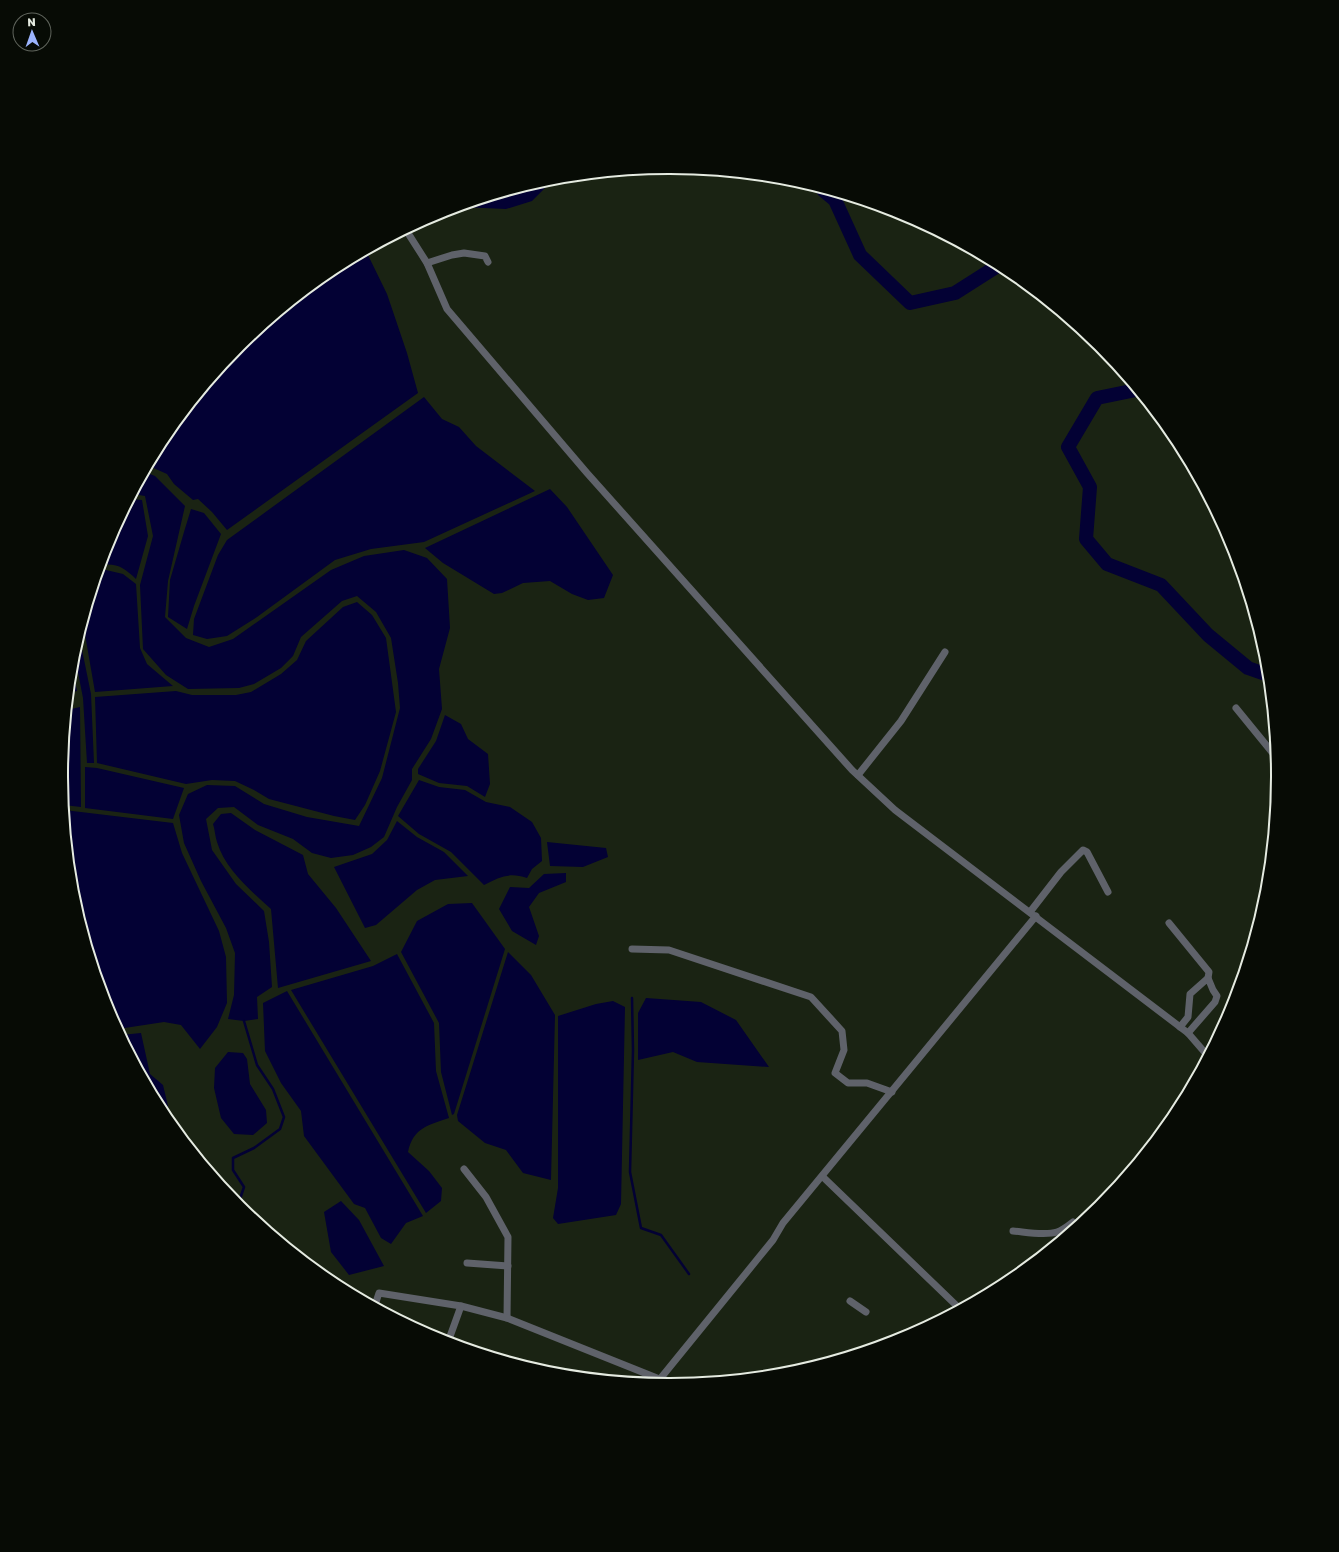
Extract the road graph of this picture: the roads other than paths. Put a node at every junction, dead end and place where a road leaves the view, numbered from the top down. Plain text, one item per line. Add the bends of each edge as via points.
1 (409, 234) edge
2 (488, 262) dead end
3 (427, 263) junction
4 (945, 652) dead end
5 (1236, 708) dead end
6 (1270, 750) edge
7 (858, 775) junction
8 (1108, 892) dead end
9 (1030, 912) junction
10 (1036, 916) junction
11 (1169, 923) dead end
12 (632, 949) dead end
13 (1208, 978) junction
14 (1180, 1027) junction
15 (1188, 1033) junction
16 (1204, 1051) edge
17 (892, 1092) junction
18 (464, 1169) dead end
19 (822, 1177) junction
20 (1071, 1224) edge
21 (1013, 1231) dead end
22 (467, 1263) dead end
23 (508, 1266) junction
24 (376, 1301) edge
25 (850, 1301) dead end
26 (956, 1305) edge
27 (461, 1306) junction
28 (866, 1312) dead end
29 (507, 1318) junction
30 (450, 1336) edge
31 (649, 1376) joint
32 (653, 1377) edge
33 (661, 1378) edge

1 - 3 street
2 - 3 street via 485,256 464,253
3 - 7 street via 447,309 587,473
4 - 7 street via 901,721
5 - 6 street
7 - 9 street via 895,810
8 - 9 street via 1083,850 1061,872
9 - 10 street
10 - 14 street
10 - 17 street
11 - 13 street via 1209,972
12 - 17 street via 669,950 811,996 842,1031 844,1050 835,1073 848,1083 867,1083
13 - 14 street via 1190,994 1188,1017
13 - 15 street via 1217,996 1215,1002
14 - 15 street
15 - 16 street
17 - 19 street
18 - 23 street via 486,1197 508,1237
19 - 26 street
19 - 33 street
20 - 21 street via 1056,1233
22 - 23 street
23 - 29 street
24 - 27 street via 379,1293
25 - 28 street
27 - 29 street
27 - 30 street
29 - 31 street
31 - 32 street

